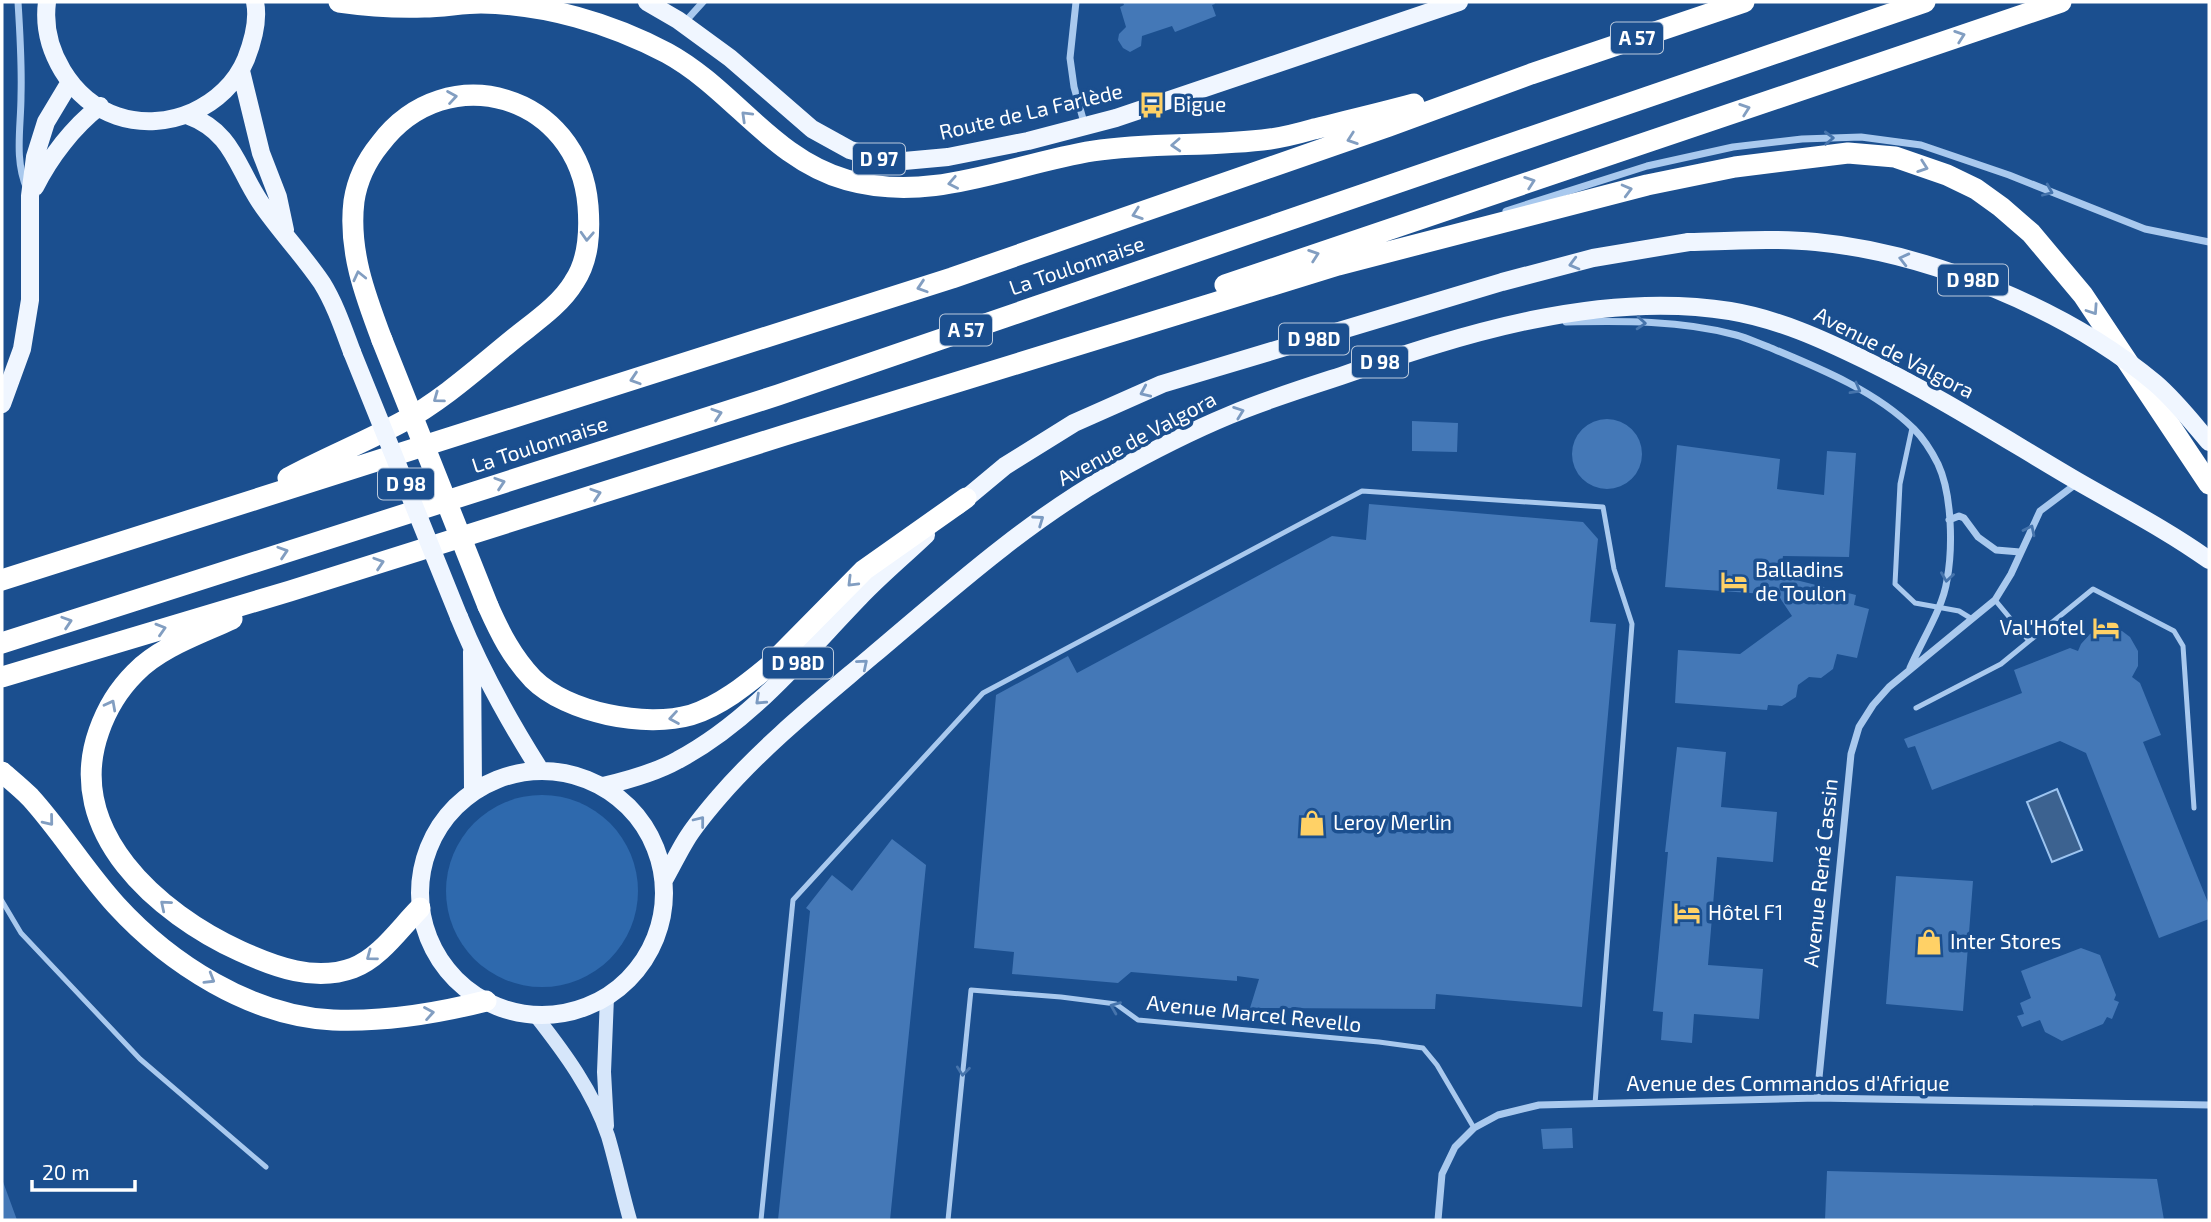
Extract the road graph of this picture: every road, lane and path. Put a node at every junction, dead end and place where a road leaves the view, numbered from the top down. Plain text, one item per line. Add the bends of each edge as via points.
1 (18, 2) edge
2 (255, 2) edge
3 (339, 2) edge
4 (647, 2) edge
5 (703, 2) edge
6 (1076, 2) edge
7 (1460, 2) edge
8 (1744, 2) edge
9 (1925, 2) edge
10 (2061, 2) edge
11 (47, 3) edge
12 (683, 23) junction
13 (241, 71) junction
14 (1531, 74) junction
15 (71, 82) junction
16 (100, 106) junction
17 (187, 115) junction
18 (1085, 126) junction
19 (30, 196) junction
20 (285, 233) junction
21 (2209, 242) edge
22 (1338, 265) junction
23 (1524, 322) junction
24 (2158, 386) junction
25 (2, 404) edge
26 (1912, 428) junction
27 (2209, 428) edge
28 (785, 435) junction
29 (2209, 442) edge
30 (2078, 482) junction
31 (2209, 484) edge
32 (966, 498) junction
33 (244, 503) junction
34 (1949, 520) junction
35 (2020, 552) junction
36 (2209, 560) edge
37 (2, 579) edge
38 (290, 591) junction
39 (1995, 600) junction
40 (1939, 607) junction
41 (1972, 619) junction
42 (2029, 641) junction
43 (2, 643) edge
44 (472, 649) junction
45 (1908, 671) junction
46 (2, 677) edge
47 (1916, 708) dead end
48 (540, 770) junction
49 (2, 772) edge
50 (603, 786) junction
51 (473, 790) junction
52 (2194, 808) dead end
53 (664, 880) junction
54 (2, 901) edge
55 (420, 908) junction
56 (607, 997) junction
57 (486, 1001) junction
58 (535, 1015) junction
59 (1817, 1098) junction
60 (1595, 1104) junction
61 (2209, 1105) edge
62 (1474, 1128) junction
63 (607, 1134) junction
64 (266, 1167) dead end
65 (629, 1220) edge
66 (761, 1220) edge
67 (948, 1220) edge
68 (1438, 1220) edge

1 - 19 street via 22,58 19,156
2 - 13 main road via 254,40
14 -> 3 highway via 1273,139 1093,151 971,180 898,189 848,181 818,170 776,143 686,65 598,24 504,4 385,7
4 - 12 main road, Route de La Farlède / D 97
5 - 12 street
6 - 18 street via 1070,58
7 - 18 main road, Route de La Farlède / D 97
8 - 14 highway, La Toulonnaise / A 57
43 -> 9 highway, La Toulonnaise / A 57 via 778,394
28 -> 10 highway
11 - 15 main road via 49,40
12 - 18 main road, Route de La Farlède / D 97 via 812,129 866,156 893,162 948,157
13 - 17 main road via 218,98
13 - 20 main road, D 98
14 -> 33 highway, La Toulonnaise / A 57 via 952,278
15 - 16 main road via 86,99
15 - 19 main road via 46,122
16 - 17 main road via 117,116 152,122
16 - 19 main road via 44,168
17 - 20 main road, D 98 via 209,126 228,145 259,201
19 - 25 main road via 30,300 22,349
20 - 44 main road, D 98, bridge via 322,284 339,318
22 -> 21 street via 1647,166 1733,147 1814,138 1861,137 1921,145 2145,229
22 - 28 highway
22 -> 31 highway via 1647,185 1735,167 1848,153 1895,157 1976,189 2031,233 2083,295
23 -> 26 street, Avenue René Cassin via 1618,321 1737,335 1874,398
23 - 30 main road, Avenue de Valgora / D 98 via 1587,309 1657,305 1759,317 1824,340 1891,372
53 -> 23 main road, Avenue de Valgora / D 98 via 687,837 770,744 985,559 1055,510 1119,470 1231,414 1405,353
24 - 27 main road, bridge
24 - 29 main road, D 98D, bridge
24 -> 32 main road, D 98D, bridge via 2106,346 2050,314 1925,265 1817,242 1689,242 1593,258 1515,279 1162,384 1074,423 1005,466
26 - 34 street, Avenue René Cassin via 1940,471
26 - 40 lane via 1900,484 1895,584 1915,603
38 -> 28 highway
35 -> 30 street, Avenue René Cassin via 2039,511
30 - 36 main road, Avenue de Valgora / D 98 via 2176,536
32 -> 33 highway, bridge via 864,570 769,666 714,705 670,719 620,717 575,705 535,681 502,638 488,606 382,340 357,266 354,200 376,149 404,117 456,95 491,97 524,107 561,136 584,178 588,210 585,260 573,285 439,398 402,422
32 -> 50 main road, D 98D via 733,725 676,762
33 - 37 highway, La Toulonnaise / A 57
34 - 35 street via 1964,518 1988,547
34 -> 40 street, Avenue René Cassin via 1947,580
35 - 39 street, Avenue René Cassin
46 -> 38 highway
55 -> 38 highway via 372,957 353,968 329,973 282,969 200,931 167,907 122,861 99,817 92,779 95,743 120,688 160,653
39 - 41 street, Avenue René Cassin
39 - 42 lane
40 - 41 lane
40 - 45 street, Avenue René Cassin
41 - 45 street, Avenue René Cassin
42 - 47 lane via 2001,664
42 - 52 lane via 2093,589 2174,631 2183,646
44 - 48 main road, D 98
44 - 51 main road, D 98
45 - 59 street, Avenue René Cassin via 1873,705 1859,727 1851,754
48 - 50 main road via 572,774
48 - 51 main road via 505,775
49 -> 57 highway via 29,796 86,871 142,931 190,967 252,1001 330,1020 408,1017
50 - 53 main road via 626,803 645,826 658,852
51 - 55 main road via 448,813 430,842 420,874
53 - 56 main road via 658,934 646,958
54 - 64 lane via 21,933 140,1059
55 - 57 main road via 427,937 441,963 461,985
56 - 58 main road via 572,1011
56 - 63 main road
57 - 58 main road
58 - 63 main road via 564,1052
59 - 60 street, Avenue des Commandos d'Afrique
59 - 61 street, Avenue des Commandos d'Afrique
60 - 62 street, Avenue des Commandos d'Afrique via 1539,1105 1498,1115
60 - 66 lane via 1632,624 1614,569 1604,507 1362,491 983,692 793,900
62 -> 67 lane, Avenue Marcel Revello via 1423,1048 1138,1020 1116,1004 971,990
62 - 68 street, Avenue des Commandos d'Afrique via 1455,1147 1442,1174
63 - 65 main road

